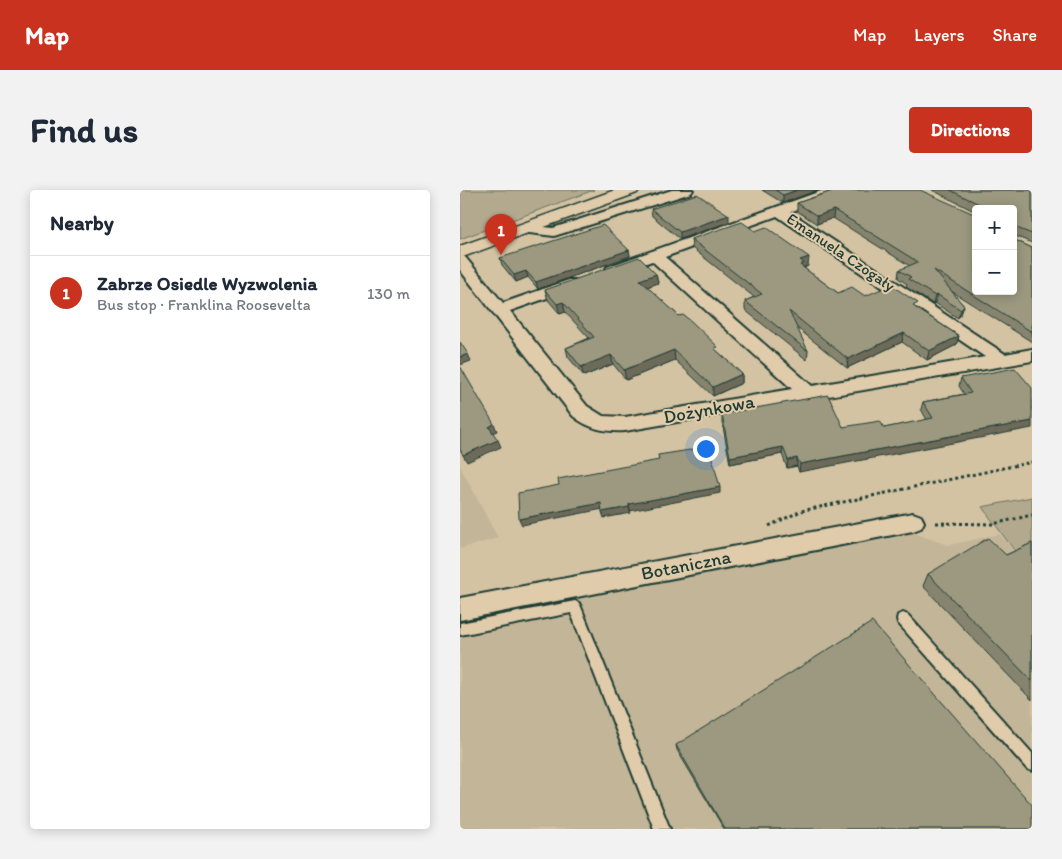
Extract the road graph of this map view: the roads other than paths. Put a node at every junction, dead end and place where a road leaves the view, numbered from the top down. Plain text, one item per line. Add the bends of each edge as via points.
1 (631, 190) edge
2 (686, 190) edge
3 (837, 190) edge
4 (779, 210) junction
5 (526, 228) junction
6 (460, 252) edge
7 (654, 255) junction
8 (460, 260) edge
9 (501, 309) junction
10 (1032, 355) edge
11 (1002, 360) junction
12 (808, 393) junction
13 (913, 522) road end
14 (460, 609) edge
15 (903, 619) dead end
16 (460, 629) edge
17 (1032, 764) edge
18 (662, 829) edge

1 - 5 street
2 - 5 street via 554,232
3 - 4 street, Emanuela Czogały
4 - 7 street, Emanuela Czogały
4 - 11 street, Emanuela Czogały
5 - 6 street
7 - 9 street, Emanuela Czogały
7 - 12 street
8 - 9 street, Dożynkowa
9 - 12 street, Dożynkowa via 580,411 592,421 625,424
10 - 11 street, Dożynkowa
11 - 12 street, Dożynkowa
13 - 14 street, Botaniczna
15 - 17 lane
16 - 18 lane via 575,607

